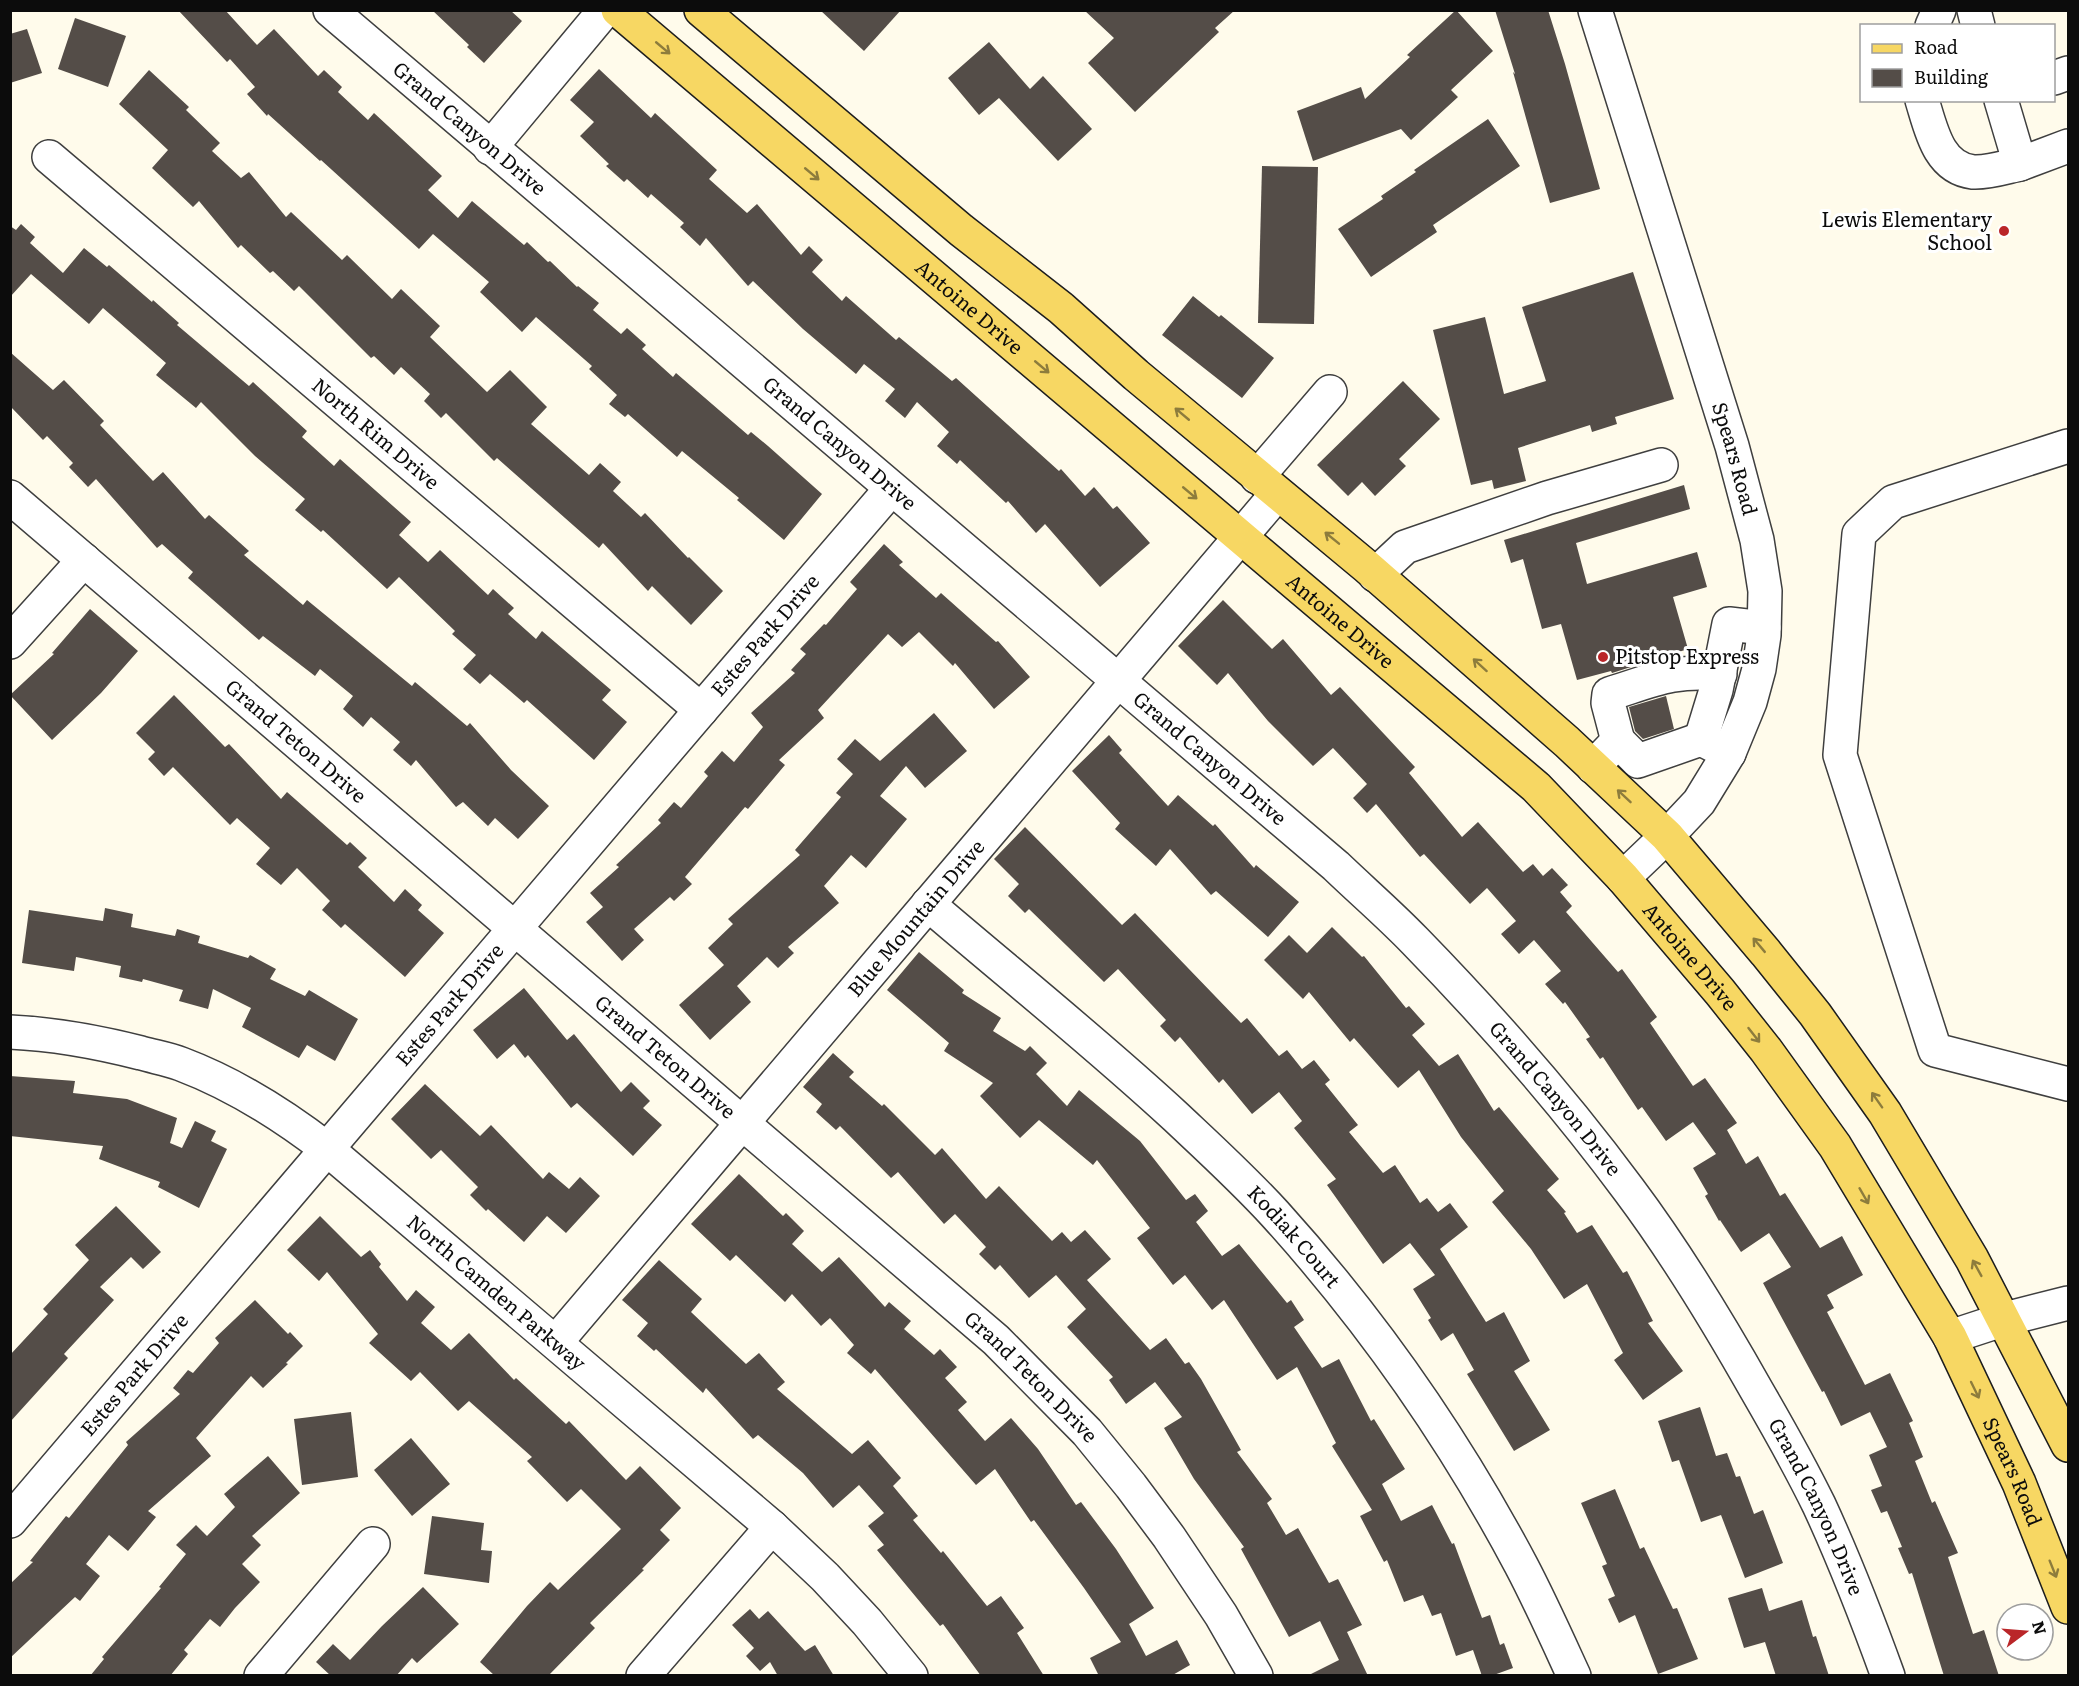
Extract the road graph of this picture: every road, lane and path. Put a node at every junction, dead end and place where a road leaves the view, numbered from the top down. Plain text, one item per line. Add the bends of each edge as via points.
1 (330, 10) edge
2 (605, 10) edge
3 (618, 10) edge
4 (701, 10) edge
5 (1595, 10) edge
6 (1939, 10) edge
7 (1933, 24) edge
8 (1923, 102) edge
9 (2002, 102) edge
10 (2068, 146) edge
11 (490, 148) junction
12 (49, 157) dead end
13 (2020, 164) junction
14 (1330, 392) dead end
15 (2068, 446) edge
16 (1661, 465) dead end
17 (1267, 485) junction
18 (891, 489) junction
19 (10, 497) edge
20 (1242, 537) junction
21 (84, 560) junction
22 (1375, 575) junction
23 (1764, 628) junction
24 (10, 642) edge
25 (1720, 675) junction
26 (1117, 682) junction
27 (700, 710) junction
28 (1618, 741) junction
29 (1715, 746) junction
30 (1593, 767) junction
31 (1667, 836) junction
32 (1623, 878) junction
33 (928, 904) junction
34 (516, 928) junction
35 (10, 1032) edge
36 (2068, 1083) edge
37 (743, 1122) junction
38 (327, 1149) junction
39 (2068, 1303) edge
40 (2005, 1319) junction
41 (1950, 1337) junction
42 (556, 1341) junction
43 (2068, 1445) edge
44 (10, 1521) edge
45 (772, 1527) junction
46 (373, 1544) dead end
47 (2068, 1607) edge
48 (1568, 1662) edge
49 (261, 1676) edge
50 (643, 1676) edge
51 (911, 1676) edge
52 (1256, 1676) edge
53 (1888, 1676) edge

1 - 11 street, Grand Canyon Drive
2 - 11 street
3 -> 20 main road, Antoine Drive
17 -> 4 main road via 1061,308 961,230
5 - 23 street, Spears Road via 1732,446 1757,540 1765,591
6 - 7 street
8 - 13 street via 1942,155 1957,168 1976,172
9 - 13 street
10 - 13 street
11 - 18 street, Grand Canyon Drive
12 - 27 street, North Rim Drive
14 - 17 street, Blue Mountain Drive
15 - 36 street via 1893,502 1859,534 1840,755 1935,1050
16 - 22 street via 1547,498 1405,547
17 - 20 street, Blue Mountain Drive
22 -> 17 main road
18 - 26 street, Grand Canyon Drive
18 - 27 street, Estes Park Drive
19 - 21 street, Grand Teton Drive
20 - 26 street, Blue Mountain Drive
20 - 32 main road, Antoine Drive via 1536,787
21 - 24 street
21 - 34 street, Grand Teton Drive
30 -> 22 main road
23 - 25 street via 1729,624
23 - 29 street, Spears Road via 1750,702
25 - 28 street via 1670,675 1609,694
25 - 29 street
26 - 33 street, Blue Mountain Drive
26 - 53 street, Grand Canyon Drive via 1336,866 1414,940 1563,1104 1672,1250 1729,1341 1819,1505
27 - 34 street, Estes Park Drive
28 - 29 street via 1638,761
28 - 30 street
29 - 31 street, Spears Road via 1699,801
31 -> 30 main road
31 - 32 street, Spears Road
40 -> 31 main road via 1885,1113 1815,1014
32 -> 41 main road, Antoine Drive via 1760,1042 1835,1146
33 - 37 street, Blue Mountain Drive
33 - 48 street, Kodiak Court via 1128,1072 1224,1161 1350,1302 1463,1464 1522,1566
34 - 37 street, Grand Teton Drive
34 - 38 street, Estes Park Drive
35 - 38 street, North Camden Parkway via 102,1042 180,1064 245,1094
37 - 42 street, Blue Mountain Drive
37 - 52 street, Grand Teton Drive via 996,1340 1087,1432 1169,1537
38 - 42 street, North Camden Parkway
38 - 44 street, Estes Park Drive
39 - 40 street
40 - 41 street
40 - 43 main road
41 -> 47 main road, Spears Road via 2019,1483
42 - 45 street, North Camden Parkway
45 - 50 street
45 - 51 street, North Camden Parkway via 867,1622
46 - 49 street

